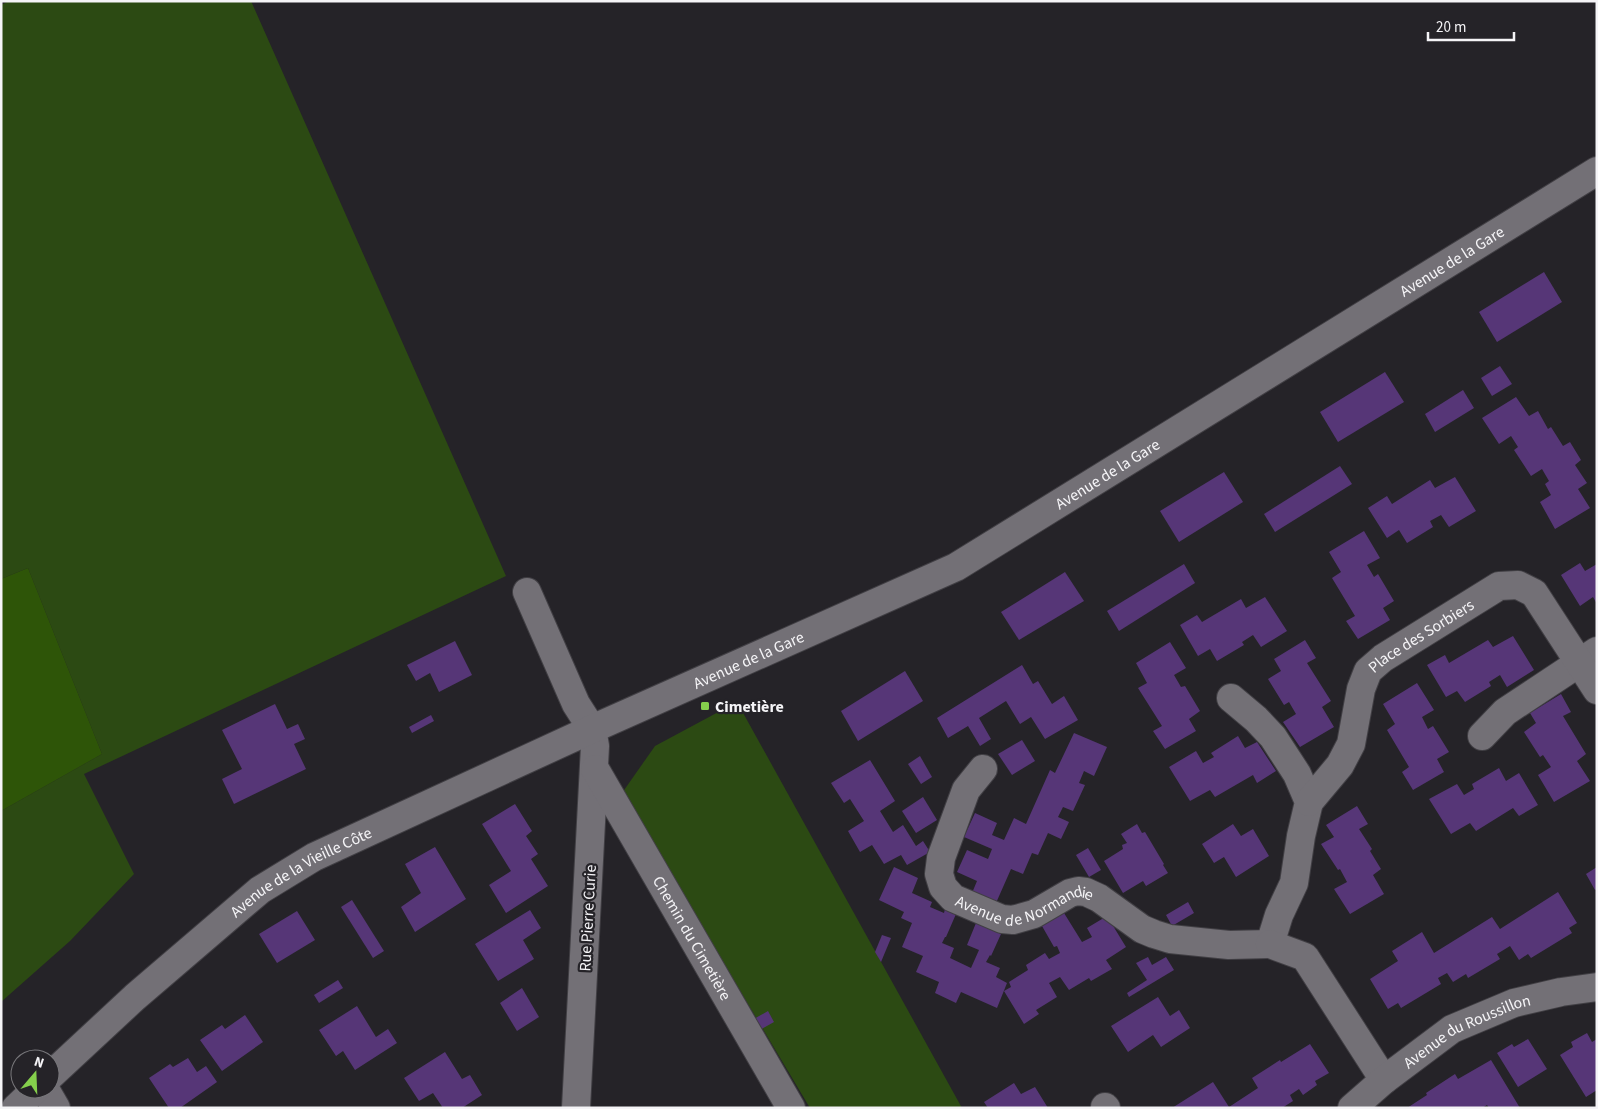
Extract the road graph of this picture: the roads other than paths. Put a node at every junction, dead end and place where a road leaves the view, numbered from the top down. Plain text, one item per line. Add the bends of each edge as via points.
1 (1597, 171) edge
2 (528, 592) dead end
3 (1588, 656) edge
4 (1597, 690) edge
5 (1231, 698) dead end
6 (592, 729) junction
7 (1482, 736) dead end
8 (595, 769) junction
9 (983, 769) dead end
10 (1309, 802) junction
11 (1270, 944) junction
12 (1597, 987) edge
13 (60, 1067) edge
14 (1384, 1080) junction
15 (25, 1099) edge
16 (16, 1108) edge
17 (576, 1108) edge
18 (791, 1108) edge
19 (1352, 1108) edge

1 - 6 street, Avenue de la Gare via 956,567
2 - 6 street via 576,704
3 - 4 street
3 - 7 street via 1505,712
3 - 10 street, Place des Sorbiers via 1534,593 1518,586 1499,586 1383,658 1368,671 1361,689 1351,744 1340,765
5 - 10 street via 1273,736 1297,774
6 - 8 street, Rue Pierre Curie
6 - 13 street, Avenue de la Vieille Côte via 314,857 260,890 135,997
8 - 17 street, Rue Pierre Curie
8 - 18 street, Chemin du Cimetière
9 - 11 street, Avenue de Normandie via 966,790 941,858 939,874 943,887 953,898 1002,919 1013,920 1034,914 1070,893 1086,892 1142,928 1170,939 1229,945
10 - 11 street via 1294,884
11 - 14 street via 1305,957
12 - 14 street, Avenue du Roussillon via 1514,1003 1452,1029
14 - 19 street, Avenue du Roussillon
15 - 16 street

